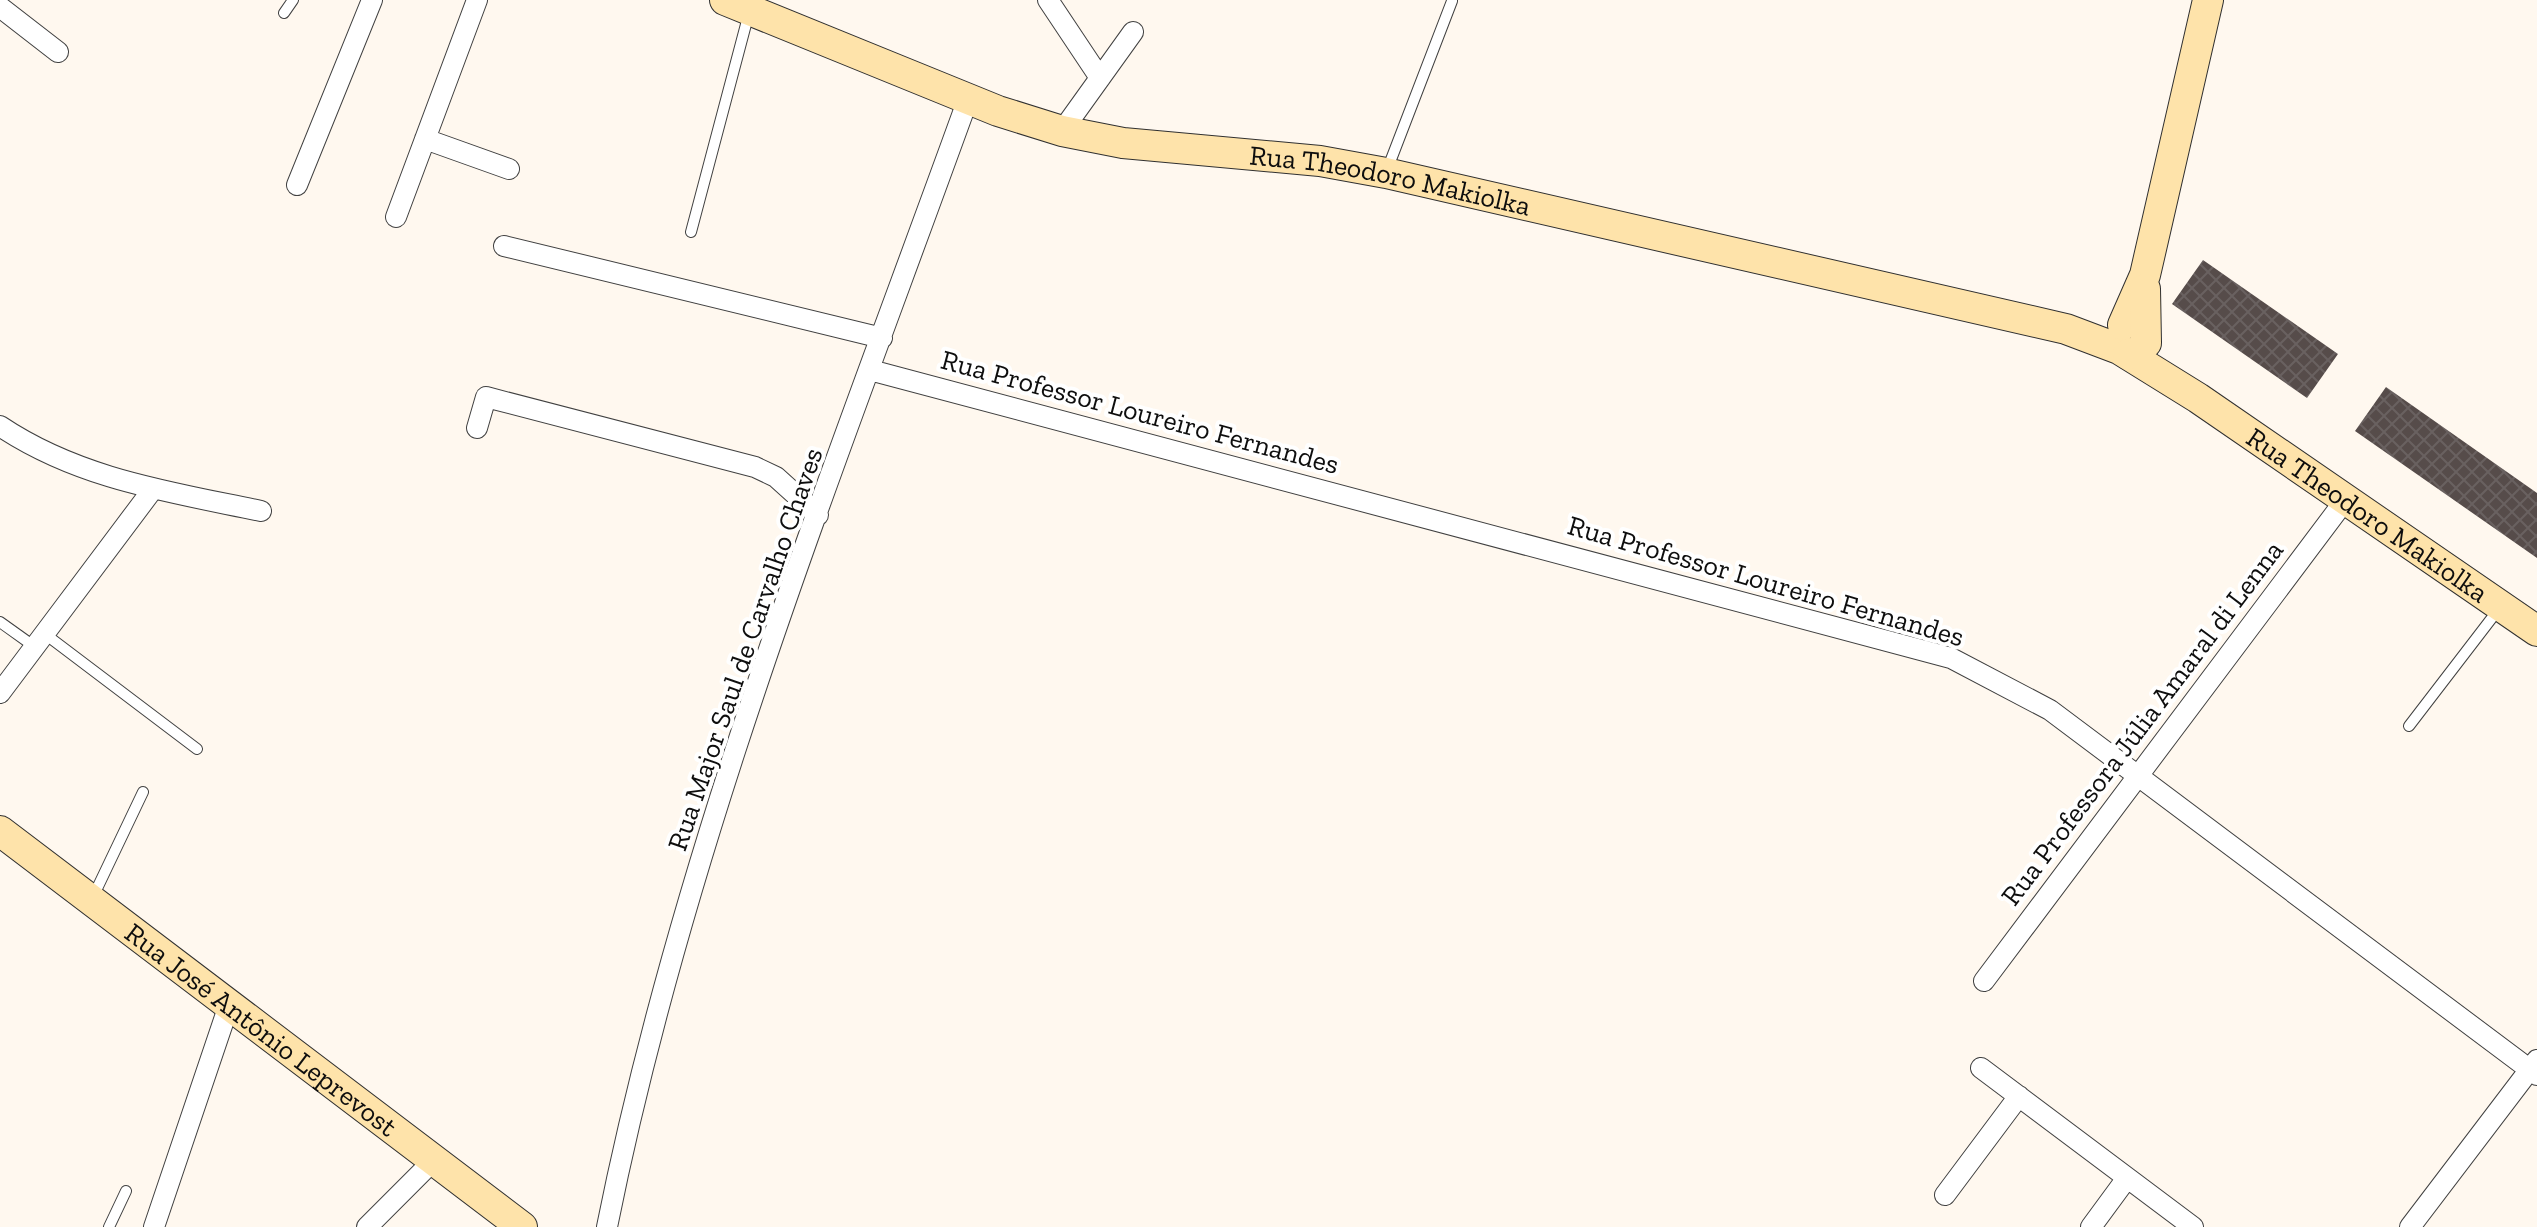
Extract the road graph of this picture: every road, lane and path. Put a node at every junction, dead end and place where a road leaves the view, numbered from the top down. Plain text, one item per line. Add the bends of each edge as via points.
1 (293, 0) edge
2 (372, 0) edge
3 (477, 0) edge
4 (1048, 0) edge
5 (2208, 0) edge
6 (1452, 1) edge
7 (738, 5) edge
8 (0, 7) edge
9 (284, 13) dead end
10 (1133, 32) dead end
11 (58, 52) dead end
12 (1100, 78) junction
13 (968, 99) junction
14 (1062, 131) junction
15 (425, 139) junction
16 (509, 169) dead end
17 (1386, 173) junction
18 (297, 185) dead end
19 (396, 217) dead end
20 (691, 232) dead end
21 (504, 246) dead end
22 (882, 338) junction
23 (2130, 338) junction
24 (870, 370) junction
25 (0, 426) edge
26 (477, 428) dead end
27 (153, 489) junction
28 (2346, 499) junction
29 (261, 511) dead end
30 (818, 515) junction
31 (2500, 607) junction
32 (0, 622) edge
33 (2537, 631) edge
34 (40, 640) junction
35 (0, 693) edge
36 (2409, 726) dead end
37 (197, 749) dead end
38 (2138, 776) junction
39 (143, 792) dead end
40 (0, 831) edge
41 (92, 900) junction
42 (1984, 981) dead end
43 (229, 1005) junction
44 (1981, 1068) dead end
45 (2535, 1068) edge
46 (2019, 1096) junction
47 (434, 1160) junction
48 (2127, 1178) junction
49 (126, 1191) dead end
50 (1945, 1195) dead end
51 (109, 1227) edge
52 (154, 1227) edge
53 (367, 1227) edge
54 (522, 1227) edge
55 (607, 1227) edge
56 (2091, 1227) edge
57 (2193, 1227) edge
58 (2410, 1227) edge

1 - 9 lane
2 - 18 street
3 - 15 street
4 - 12 street
5 - 23 main road
6 - 17 lane
7 - 13 main road, Rua Theodoro Makiolka
7 - 20 lane
8 - 11 street
10 - 12 street
12 - 14 street
13 - 14 main road, Rua Theodoro Makiolka
13 - 22 street, Rua Major Saul de Carvalho Chaves
14 - 17 main road, Rua Theodoro Makiolka via 1123,143 1320,161
15 - 16 street
15 - 19 street
17 - 23 main road, Rua Theodoro Makiolka via 2066,329
21 - 22 street
22 - 24 street, Rua Major Saul de Carvalho Chaves
23 - 28 main road, Rua Theodoro Makiolka via 2198,398
24 - 30 street, Rua Major Saul de Carvalho Chaves
24 - 38 street, Rua Professor Loureiro Fernandes via 1922,648 2021,691
25 - 27 street via 62,462
26 - 30 street via 486,397 755,467 776,477
27 - 29 street
27 - 34 street
28 - 31 main road, Rua Theodoro Makiolka
28 - 38 street, Rua Professora Júlia Amaral di Lenna
30 - 55 street, Rua Major Saul de Carvalho Chaves via 730,765 631,1115
31 - 33 main road, Rua Theodoro Makiolka
31 - 36 lane
32 - 34 lane
34 - 35 street
34 - 37 lane
38 - 42 street, Rua Professora Júlia Amaral di Lenna
38 - 45 street, Rua Professor Loureiro Fernandes
39 - 41 lane
40 - 41 main road, Rua José Antônio Leprevost
41 - 43 main road, Rua José Antônio Leprevost
43 - 47 main road, Rua José Antônio Leprevost
43 - 52 street
44 - 46 street
45 - 58 street
46 - 48 street
46 - 50 street
47 - 53 street
47 - 54 main road, Rua José Antônio Leprevost
48 - 56 street
48 - 57 street
49 - 51 lane

